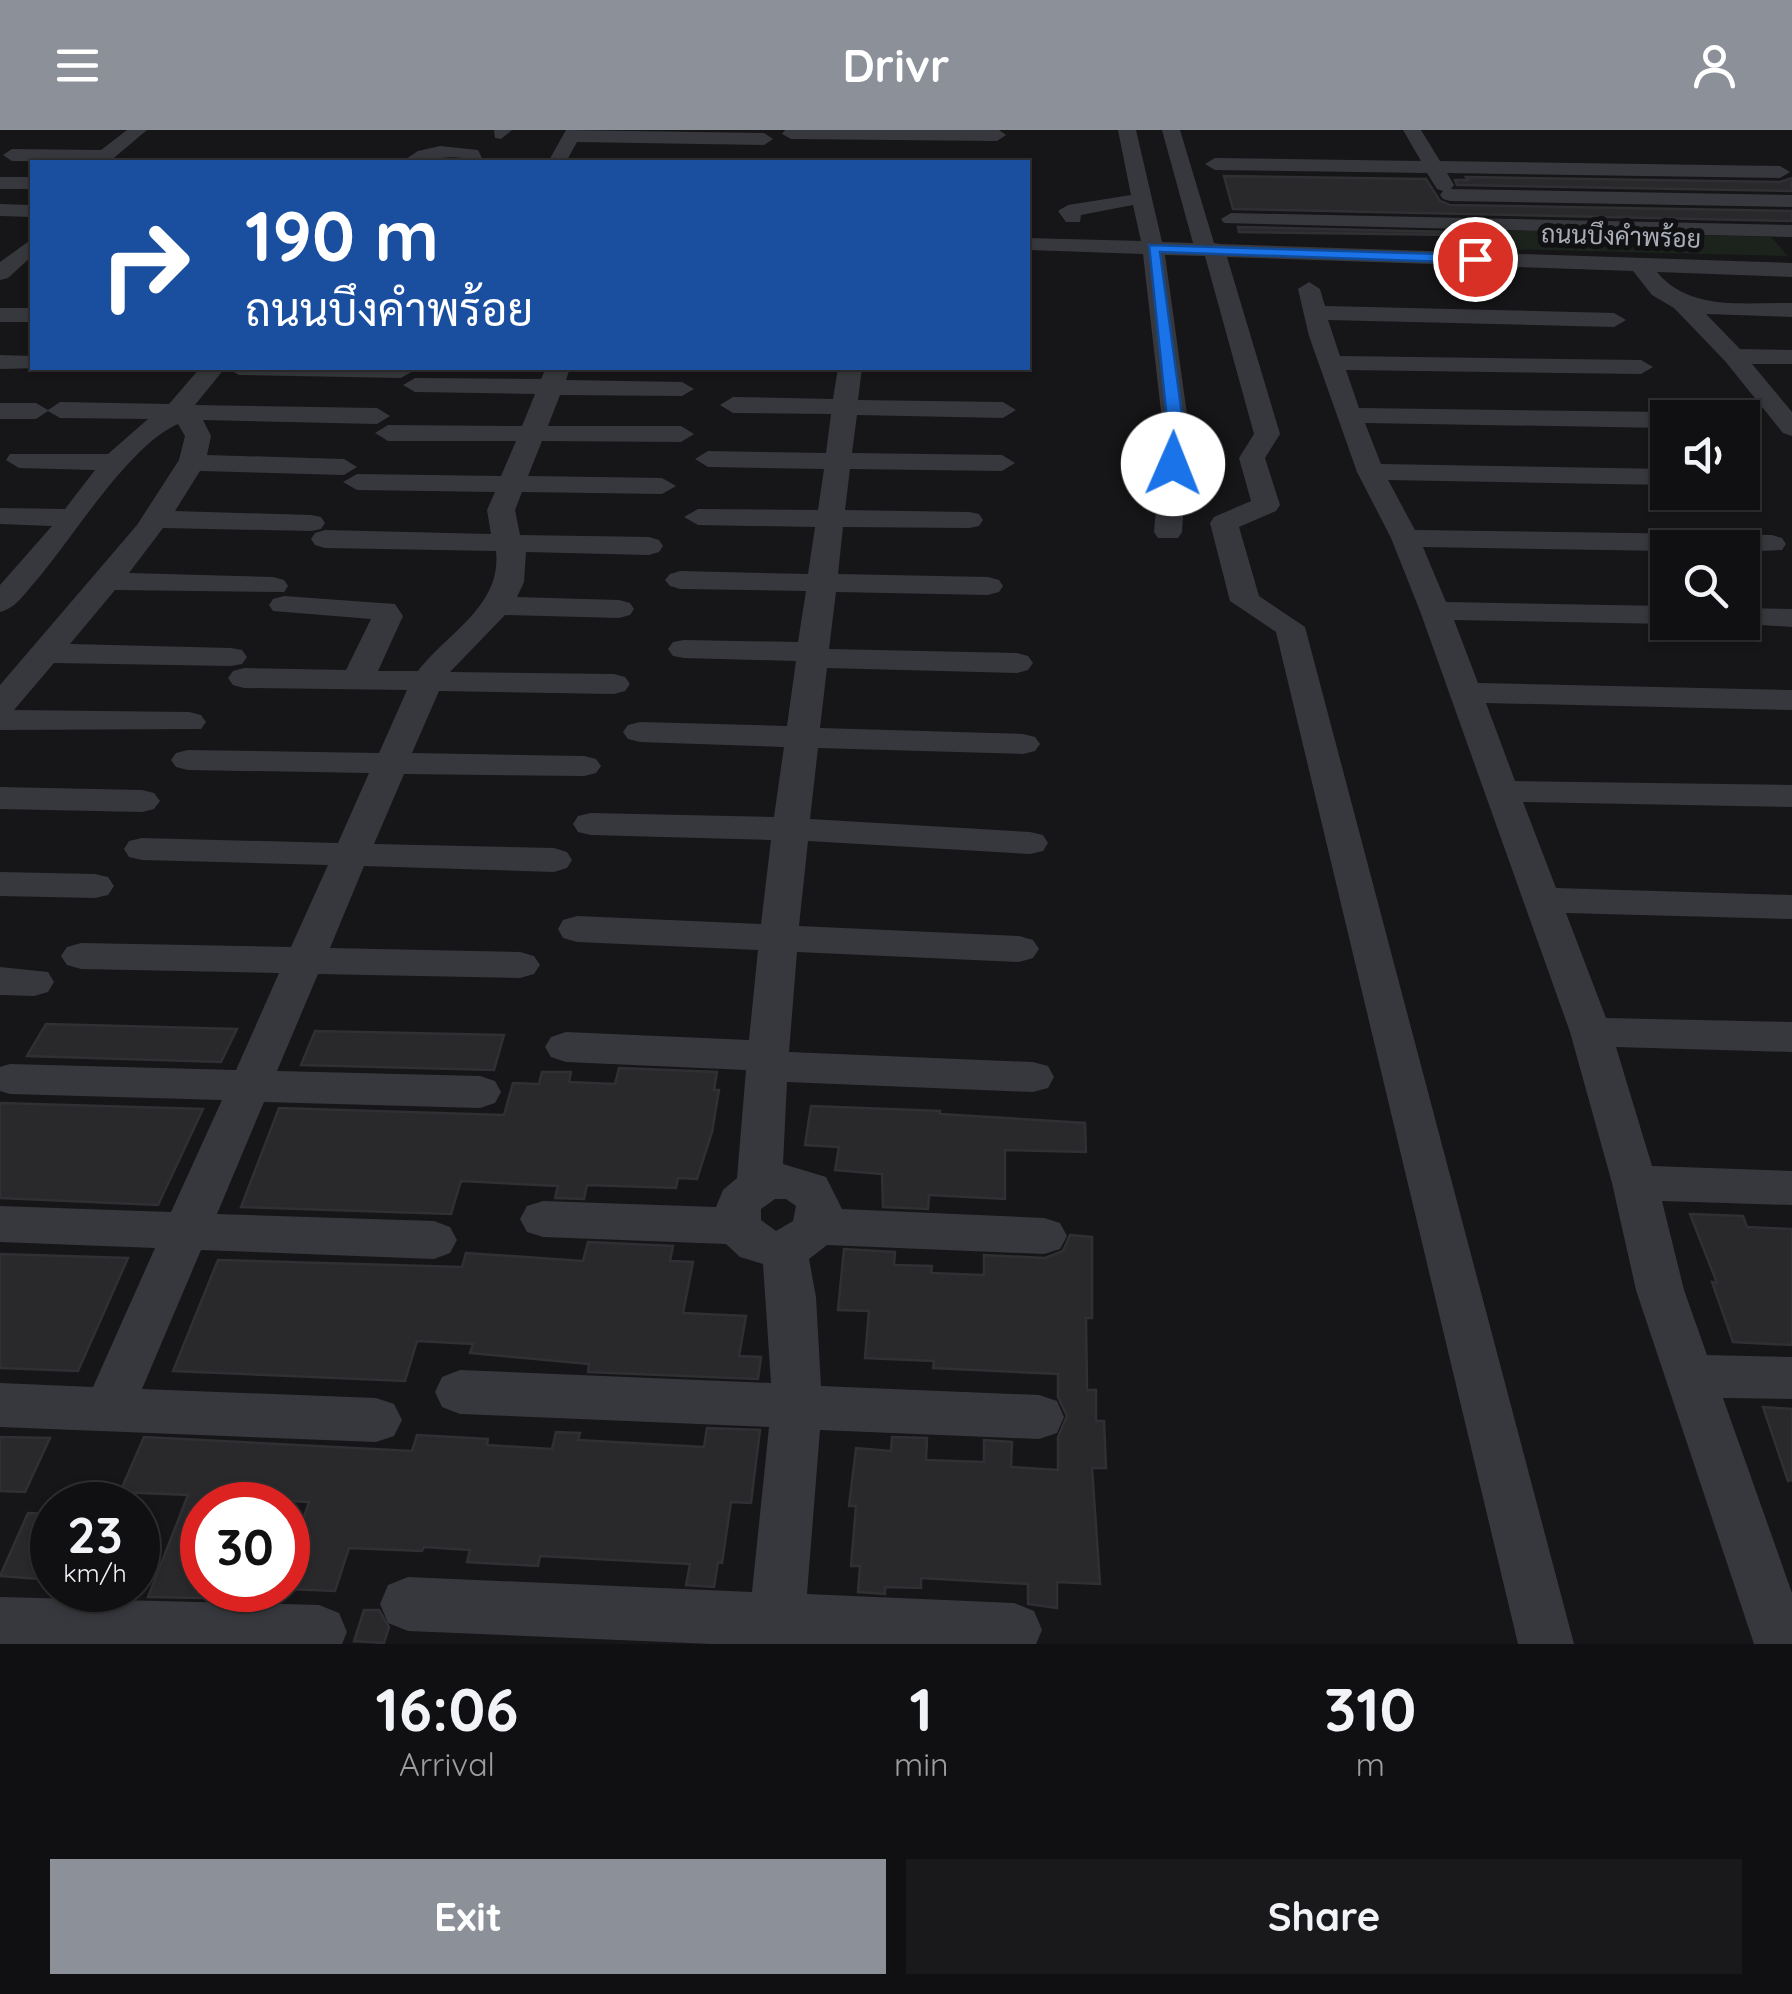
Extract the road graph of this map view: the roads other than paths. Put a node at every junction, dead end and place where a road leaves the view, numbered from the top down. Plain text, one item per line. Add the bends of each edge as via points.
1 (138, 130) edge
2 (463, 130) edge
3 (471, 130) edge
4 (1114, 130) edge
5 (1127, 130) edge
6 (1171, 130) edge
7 (579, 134) edge
8 (677, 134) edge
9 (792, 134) dead end
10 (998, 134) dead end
11 (881, 137) edge
12 (1417, 138) edge
13 (764, 139) dead end
14 (460, 155) edge
15 (12, 156) dead end
16 (102, 159) edge
17 (415, 160) edge
18 (559, 160) edge
19 (665, 160) edge
20 (1215, 164) dead end
21 (1434, 167) junction
22 (1780, 172) dead end
23 (0, 183) edge
24 (30, 183) edge
25 (1443, 193) junction
26 (1128, 200) junction
27 (1792, 201) edge
28 (1073, 218) dead end
29 (1467, 225) junction
30 (1792, 231) edge
31 (27, 237) edge
32 (1217, 239) junction
33 (1030, 244) edge
34 (1144, 247) junction
35 (1282, 252) junction
36 (1486, 259) junction
37 (1639, 264) junction
38 (1668, 265) junction
39 (1792, 270) edge
40 (0, 274) edge
41 (30, 274) edge
42 (1311, 285) junction
43 (1685, 305) junction
44 (1792, 310) edge
45 (0, 315) edge
46 (30, 315) edge
47 (1614, 320) dead end
48 (1733, 356) junction
49 (1792, 356) edge
50 (0, 362) edge
51 (30, 363) edge
52 (1331, 363) junction
53 (1641, 366) dead end
54 (211, 370) edge
55 (273, 370) edge
56 (850, 370) edge
57 (555, 376) edge
58 (682, 389) dead end
59 (732, 405) dead end
60 (845, 407) junction
61 (1003, 410) dead end
62 (0, 411) edge
63 (178, 412) junction
64 (1350, 415) junction
65 (1787, 417) edge
66 (1650, 420) edge
67 (534, 433) junction
68 (681, 434) dead end
69 (708, 459) dead end
70 (19, 460) dead end
71 (838, 461) junction
72 (114, 462) junction
73 (1002, 462) dead end
74 (193, 463) junction
75 (1370, 472) junction
76 (1650, 478) edge
77 (509, 484) junction
78 (662, 486) dead end
79 (0, 516) edge
80 (698, 516) dead end
81 (73, 518) junction
82 (831, 518) junction
83 (153, 519) junction
84 (969, 520) dead end
85 (1168, 532) dead end
86 (1405, 538) junction
87 (508, 544) junction
88 (1772, 544) dead end
89 (649, 546) dead end
90 (680, 580) dead end
91 (106, 581) junction
92 (823, 582) junction
93 (988, 586) dead end
94 (6, 588) edge
95 (498, 606) junction
96 (619, 609) dead end
97 (1435, 611) junction
98 (1650, 616) edge
99 (1760, 617) edge
100 (1792, 618) edge
101 (684, 649) dead end
102 (46, 653) junction
103 (814, 655) junction
104 (1017, 663) dead end
105 (358, 678) junction
106 (427, 680) junction
107 (614, 684) dead end
108 (1466, 694) junction
109 (1792, 700) edge
110 (0, 706) edge
111 (0, 720) edge
112 (189, 722) dead end
113 (640, 732) dead end
114 (802, 737) junction
115 (1024, 744) dead end
116 (188, 760) dead end
117 (388, 762) junction
118 (584, 766) dead end
119 (1504, 791) junction
120 (1792, 796) edge
121 (0, 798) edge
122 (142, 802) dead end
123 (591, 824) dead end
124 (792, 829) junction
125 (1030, 843) dead end
126 (142, 849) dead end
127 (350, 855) junction
128 (554, 860) dead end
129 (0, 884) edge
130 (95, 886) dead end
131 (1545, 900) junction
132 (1792, 907) edge
133 (577, 929) dead end
134 (779, 938) junction
135 (1020, 949) dead end
136 (81, 956) dead end
137 (303, 962) junction
138 (520, 965) dead end
139 (1592, 1032) junction
140 (1792, 1037) edge
141 (566, 1047) dead end
142 (766, 1061) junction
143 (1034, 1077) dead end
144 (10, 1079) dead end
145 (250, 1085) junction
146 (480, 1092) dead end
147 (1636, 1183) junction
148 (759, 1186) junction
149 (1792, 1188) edge
150 (543, 1219) dead end
151 (0, 1224) edge
152 (737, 1226) junction
153 (187, 1228) junction
154 (1044, 1236) dead end
155 (801, 1237) junction
156 (434, 1240) dead end
157 (1688, 1376) junction
158 (1792, 1378) edge
159 (460, 1392) dead end
160 (0, 1405) edge
161 (796, 1407) junction
162 (108, 1409) junction
163 (1039, 1416) dead end
164 (376, 1420) dead end
165 (408, 1604) dead end
166 (1781, 1619) edge
167 (0, 1624) edge
168 (1014, 1630) dead end
169 (319, 1632) dead end
170 (775, 1632) edge
171 (94, 1636) edge
172 (1546, 1644) edge

1 - 16 street
2 - 14 street
3 - 14 street
4 - 26 street
5 - 34 street
6 - 32 street
7 - 8 street
7 - 18 street
8 - 13 street
8 - 19 street
9 - 11 street
10 - 11 street
12 - 21 street
14 - 17 street
15 - 16 street
20 - 21 street
21 - 22 street
21 - 25 street
23 - 24 street
25 - 27 street
25 - 29 street
26 - 28 street via 1068,211
26 - 34 street
29 - 30 street
29 - 32 street
29 - 36 street via 1461,232
31 - 40 street
32 - 34 street, ถนนบึงคำพร้อย
32 - 35 street, ถนนบึงคำพร้อย
32 - 172 street via 1266,434 1252,458 1266,505 1224,523 1245,601 1290,627
33 - 34 street, ถนนบึงคำพร้อย
34 - 85 street via 1176,430
35 - 42 street, ถนนบึงคำพร้อย
35 - 42 street via 1292,284
36 - 37 street, ถนนบึงคำพร้อย
36 - 42 street, ถนนบึงคำพร้อย
37 - 38 street, ถนนบึงคำพร้อย
37 - 43 street via 1660,290
38 - 39 street, ถนนบึงคำพร้อย
38 - 43 street via 1686,290
40 - 41 street
42 - 47 street
42 - 52 street
43 - 44 street
43 - 48 street
45 - 46 street
48 - 49 street
48 - 65 street
50 - 51 street
52 - 53 street
52 - 64 street
54 - 63 street
55 - 57 street via 408,378
56 - 60 street
57 - 58 street
57 - 67 street
59 - 60 street
60 - 61 street
60 - 71 street
62 - 63 street
63 - 67 street
63 - 72 street via 153,424
63 - 74 street via 198,435
64 - 66 street
64 - 75 street
67 - 68 street
67 - 77 street
69 - 71 street
70 - 72 street
71 - 73 street
71 - 82 street
72 - 81 street
74 - 77 street
74 - 83 street
75 - 76 street
75 - 86 street
77 - 78 street
77 - 87 street via 500,521
79 - 81 street
80 - 82 street
81 - 94 street
82 - 84 street
82 - 92 street
83 - 87 street
83 - 91 street
86 - 88 street
86 - 97 street
87 - 89 street
87 - 95 street via 512,561
90 - 92 street
91 - 102 street
91 - 105 street via 384,610 388,616
92 - 93 street
92 - 103 street
95 - 96 street
95 - 106 street
97 - 98 street
97 - 108 street
99 - 100 street
101 - 103 street
102 - 105 street
102 - 110 street
103 - 104 street
103 - 114 street
105 - 106 street
106 - 107 street
106 - 117 street
108 - 109 street
108 - 119 street
111 - 112 street
113 - 114 street
114 - 115 street
114 - 124 street
116 - 117 street
117 - 118 street
117 - 127 street
119 - 120 street
119 - 131 street
121 - 122 street
123 - 124 street
124 - 125 street
124 - 134 street
126 - 127 street
127 - 128 street
127 - 137 street
129 - 130 street
131 - 132 street
131 - 139 street
133 - 134 street
134 - 135 street
134 - 142 street
136 - 137 street
137 - 138 street
137 - 145 street
139 - 140 street
139 - 147 street
141 - 142 street
142 - 143 street
142 - 148 street
144 - 145 street
145 - 146 street
145 - 153 street
147 - 149 street
147 - 157 street
148 - 152 street via 739,1203
148 - 155 street via 788,1182 812,1193 819,1203
150 - 152 street
151 - 153 street
152 - 155 street via 755,1244
153 - 156 street
153 - 162 street
154 - 155 street
155 - 161 street
157 - 158 street
157 - 166 street
159 - 161 street
160 - 162 street
161 - 163 street
161 - 170 street
162 - 164 street
165 - 170 street
167 - 171 street
168 - 170 street
169 - 171 street

